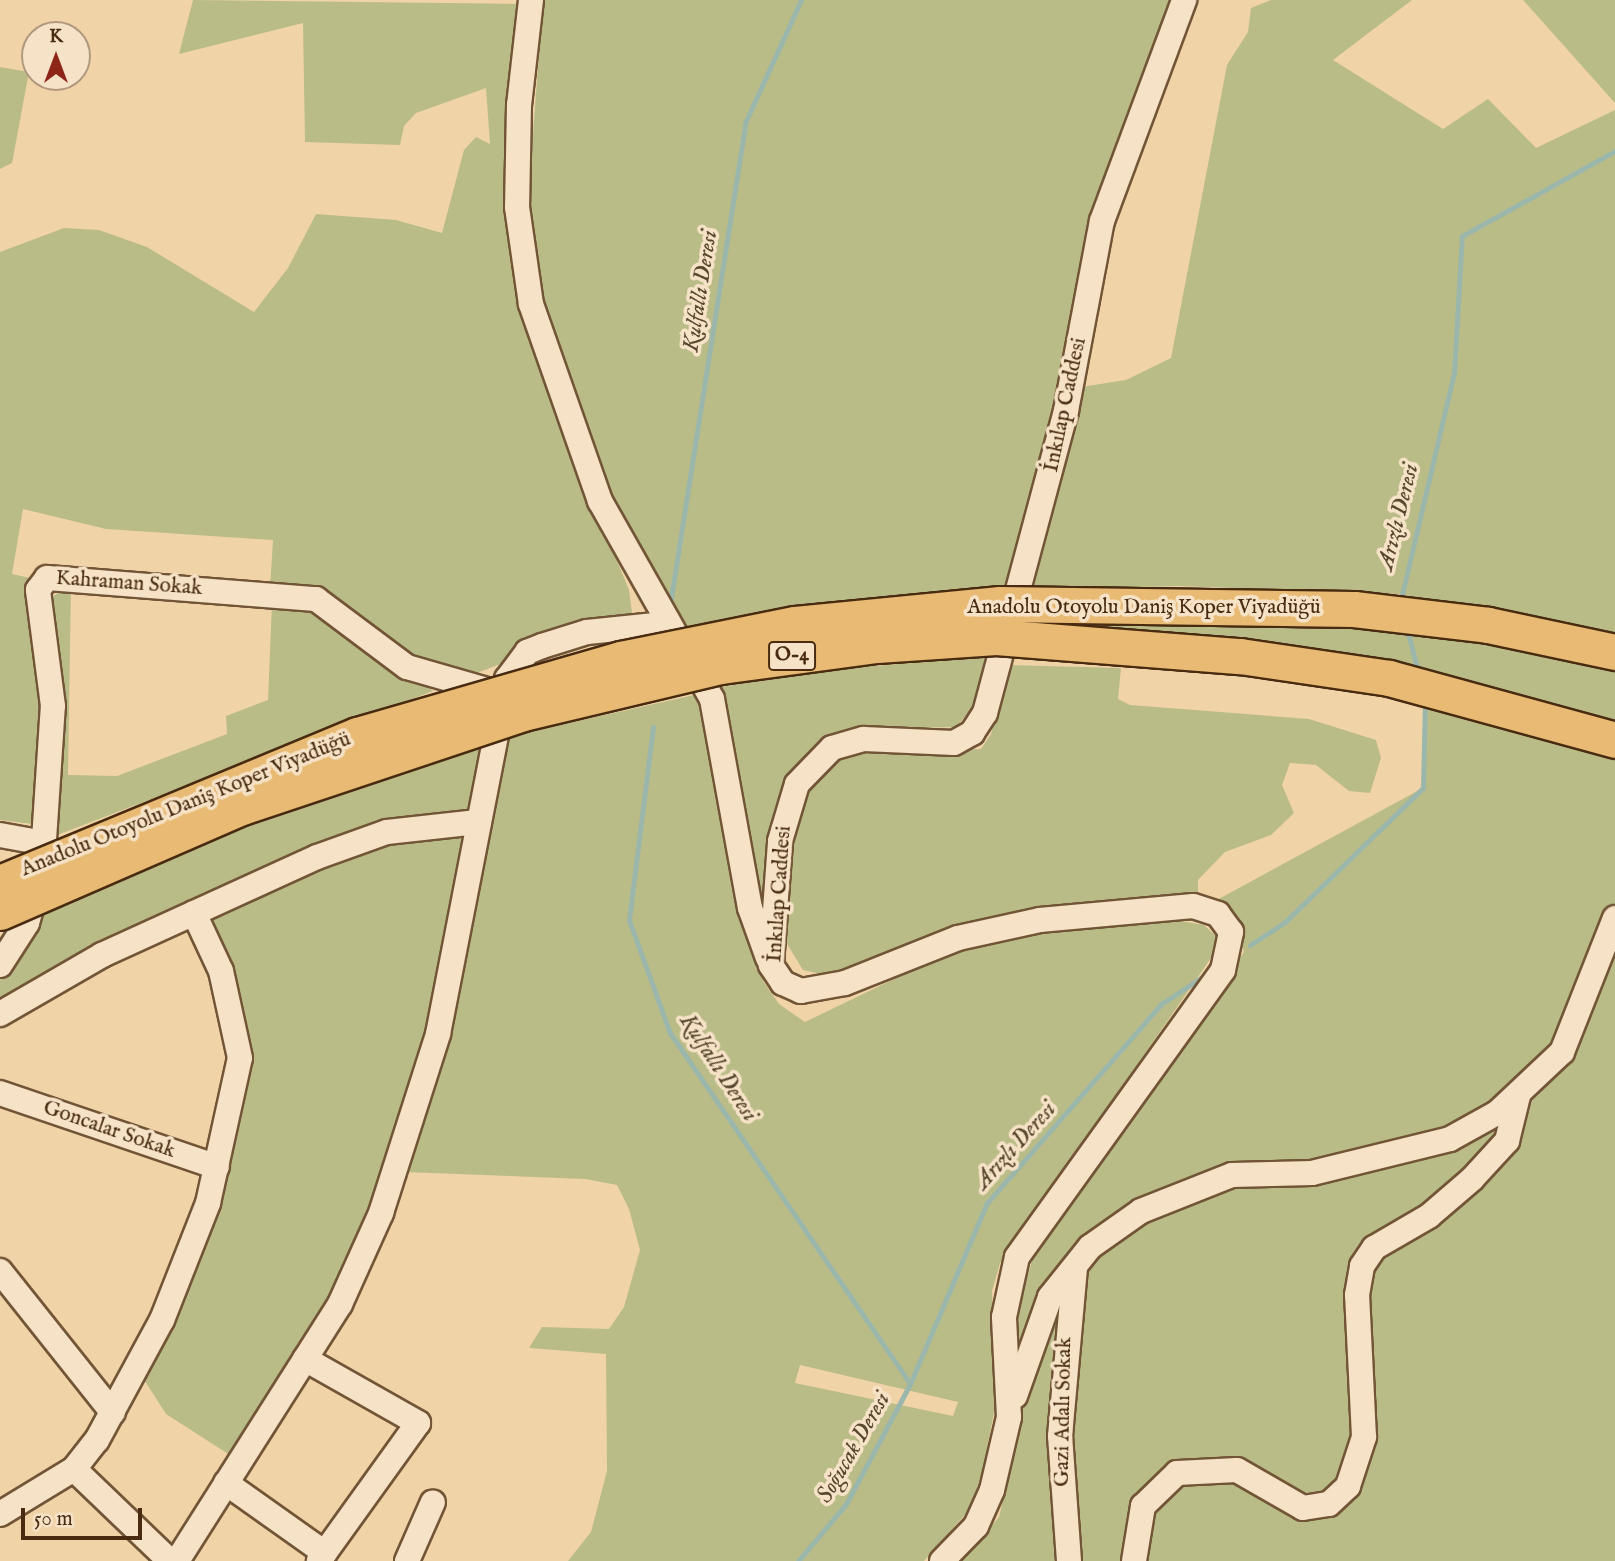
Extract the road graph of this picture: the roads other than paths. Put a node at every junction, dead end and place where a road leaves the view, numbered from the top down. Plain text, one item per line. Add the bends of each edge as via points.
1 (531, 0) edge
2 (1184, 0) edge
3 (665, 624) junction
4 (1615, 652) edge
5 (501, 694) junction
6 (1615, 740) edge
7 (477, 822) junction
8 (0, 835) edge
9 (44, 843) junction
10 (0, 883) edge
11 (0, 912) edge
12 (194, 913) junction
13 (1615, 918) edge
14 (0, 965) edge
15 (771, 965) junction
16 (0, 1014) edge
17 (0, 1093) edge
18 (1518, 1096) junction
19 (217, 1167) junction
20 (1075, 1263) junction
21 (0, 1270) edge
22 (305, 1359) junction
23 (113, 1413) junction
24 (1009, 1417) junction
25 (74, 1469) junction
26 (226, 1483) junction
27 (433, 1502) dead end
28 (0, 1514) edge
29 (322, 1557) edge
30 (170, 1561) edge
31 (177, 1561) edge
32 (407, 1561) edge
33 (942, 1561) edge
34 (1069, 1561) edge
35 (1134, 1561) edge

1 - 3 street via 519,105 517,207 530,304 600,501
2 - 15 street, İnkılap Caddesi via 1102,221 1066,411 985,713 964,740 850,740 806,771 780,841
3 - 5 street via 587,632 542,646 517,663
3 - 15 street via 712,699 750,908
4 - 10 highway, Anadolu Otoyolu Daniş Koper Viyadüğü / O-4, bridge via 1488,625 1354,609 1000,604 795,624 621,659 357,735
5 - 7 street
5 - 9 street, Kahraman Sokak via 407,667 316,599 47,578 38,590 53,706
6 - 11 highway, Anadolu Otoyolu Daniş Koper Viyadüğü / O-4, bridge via 1535,713 1389,678 1240,656 996,637 877,645 721,666 523,712 242,807
7 - 12 street via 357,841
7 - 22 street via 448,990 421,1093 363,1256
8 - 9 street
9 - 14 street, Kahraman Sokak via 34,906
12 - 16 street via 64,974
12 - 19 street via 221,971 240,1058
13 - 18 street via 1562,1052
15 - 24 street, İnkılap Caddesi via 793,988 819,990 958,937 1040,920 1193,906 1227,921 1233,945 1223,970 1017,1257 1004,1317
17 - 19 street, Goncalar Sokak
18 - 20 street via 1450,1139 1326,1171 1249,1171 1204,1184 1141,1211
18 - 35 street via 1507,1141 1472,1180 1429,1216 1374,1248 1362,1266 1357,1295 1363,1437 1348,1486 1329,1504 1303,1508 1237,1470 1177,1473 1143,1506
19 - 23 street via 184,1268
20 - 24 street via 1045,1307
20 - 34 street, Gazi Adalı Sokak via 1060,1436
21 - 23 street
22 - 26 street
22 - 29 street via 418,1423
23 - 25 street
24 - 33 street, İnkılap Caddesi via 986,1507
25 - 28 street
25 - 30 street
26 - 29 street
26 - 31 street
27 - 32 street

